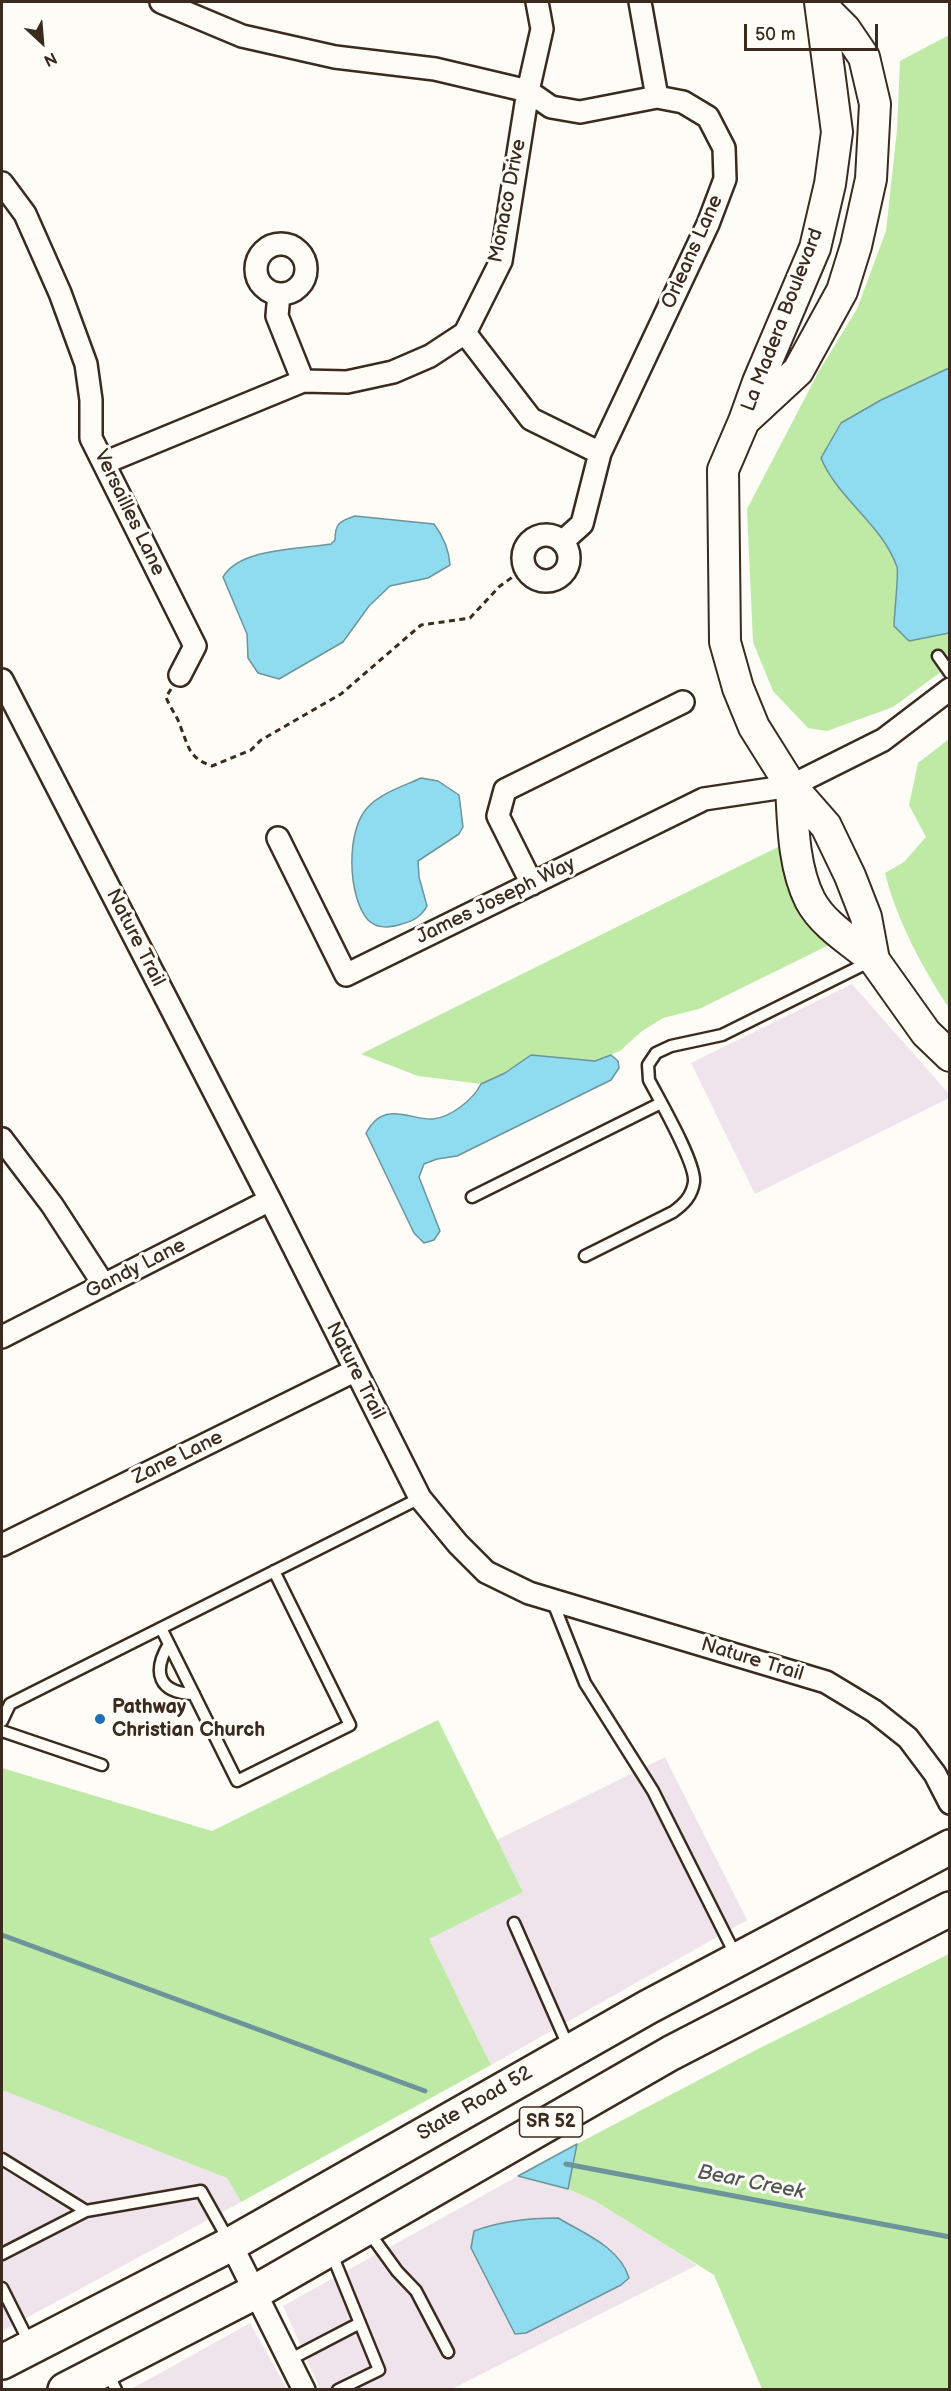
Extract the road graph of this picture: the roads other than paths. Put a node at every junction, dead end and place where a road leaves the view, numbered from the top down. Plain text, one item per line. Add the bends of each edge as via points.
1 (161, 2) edge
2 (537, 2) edge
3 (640, 2) edge
4 (821, 4) edge
5 (528, 90) junction
6 (657, 97) junction
7 (2, 183) edge
8 (279, 294) dead end
9 (465, 333) junction
10 (303, 381) junction
11 (744, 421) junction
12 (600, 453) junction
13 (104, 463) junction
14 (562, 542) junction
15 (938, 656) dead end
16 (950, 673) edge
17 (180, 675) road end
18 (2, 684) edge
19 (950, 688) edge
20 (683, 702) dead end
21 (791, 786) junction
22 (278, 838) dead end
23 (532, 884) junction
24 (874, 960) junction
25 (950, 1056) edge
26 (661, 1103) junction
27 (2, 1139) edge
28 (472, 1197) dead end
29 (270, 1200) junction
30 (585, 1256) dead end
31 (105, 1286) junction
32 (2, 1337) edge
33 (354, 1371) junction
34 (420, 1498) junction
35 (2, 1545) edge
36 (274, 1571) junction
37 (552, 1600) junction
38 (161, 1628) junction
39 (169, 1644) junction
40 (194, 1694) junction
41 (2, 1721) edge
42 (2, 1731) edge
43 (102, 1765) dead end
44 (950, 1803) edge
45 (950, 1847) edge
46 (950, 1909) edge
47 (514, 1923) dead end
48 (738, 1959) junction
49 (570, 2051) junction
50 (2, 2159) edge
51 (86, 2211) junction
52 (366, 2228) junction
53 (231, 2244) junction
54 (330, 2249) junction
55 (2, 2254) edge
56 (2, 2288) edge
57 (255, 2292) junction
58 (360, 2323) junction
59 (32, 2347) junction
60 (448, 2352) dead end
61 (289, 2360) junction
62 (2, 2362) edge
63 (111, 2379) edge
64 (65, 2390) edge
65 (304, 2390) edge
66 (338, 2390) edge

1 - 5 street, Orleans Lane via 242,36 335,57 435,69
2 - 5 street, Monaco Drive via 542,29
3 - 6 street
4 - 11 street, La Madera Boulevard via 837,132 830,184 815,248
4 - 11 street, La Madera Boulevard via 864,57 875,104 871,179 842,291 798,371
5 - 6 street, Orleans Lane via 551,107 580,112
5 - 9 street, Monaco Drive via 501,261
6 - 12 street, Orleans Lane via 683,102 708,117 724,148 725,179 708,224
7 - 13 street, Versailles Lane via 25,214 86,363 92,400 91,438
8 - 10 street via 276,316
9 - 10 street via 430,356 393,372 347,382
9 - 12 street via 531,419
10 - 13 street
11 - 21 street, La Madera Boulevard via 723,470 725,642 754,727
12 - 14 street, Orleans Lane via 582,524
13 - 17 street, Versailles Lane via 195,646
14 - 14 street via 550,536 530,542 523,554 529,574 543,581 559,577 568,565 567,549
15 - 16 lane
18 - 29 street, Nature Trail
19 - 21 street, James Joseph Way via 884,740
20 - 23 street via 505,790 498,816
21 - 23 street, James Joseph Way via 704,799
21 - 24 street, La Madera Boulevard via 826,826 850,876 866,916
21 - 24 street, La Madera Boulevard via 801,876 811,901 833,928
22 - 23 street, James Joseph Way via 346,975
24 - 25 street, La Madera Boulevard via 926,1033
24 - 26 lane via 722,1035 656,1053 648,1065
26 - 28 lane
26 - 30 lane via 694,1171 691,1194 673,1212
27 - 31 street via 52,1204
29 - 31 street, Gandy Lane
29 - 33 street, Nature Trail
31 - 32 street, Gandy Lane
33 - 34 street, Nature Trail
33 - 35 street, Zane Lane
34 - 36 lane
34 - 37 street, Nature Trail via 486,1572
36 - 38 lane
36 - 40 lane via 350,1725 237,1781
37 - 44 street, Nature Trail via 826,1682 874,1711 908,1738 935,1774
37 - 48 lane via 585,1683 652,1791
38 - 39 lane
38 - 41 lane via 10,1704
39 - 40 lane
39 - 40 lane via 159,1659 162,1678 176,1693
42 - 43 lane
45 - 48 main road, State Road 52 / SR 52
46 - 52 main road, SR 52 via 671,2053
47 - 49 lane
48 - 49 main road, State Road 52 / SR 52
49 - 53 main road, State Road 52 / SR 52
50 - 51 lane
51 - 53 lane via 201,2191
51 - 55 lane
52 - 54 main road, SR 52
52 - 60 lane via 416,2291
53 - 57 street
53 - 59 main road, State Road 52 / SR 52
54 - 57 main road, SR 52
54 - 58 lane
56 - 59 lane
57 - 61 street
57 - 63 main road, SR 52
58 - 61 lane
58 - 66 lane via 379,2370
59 - 62 main road, State Road 52 / SR 52
61 - 65 street
63 - 64 main road, SR 52

